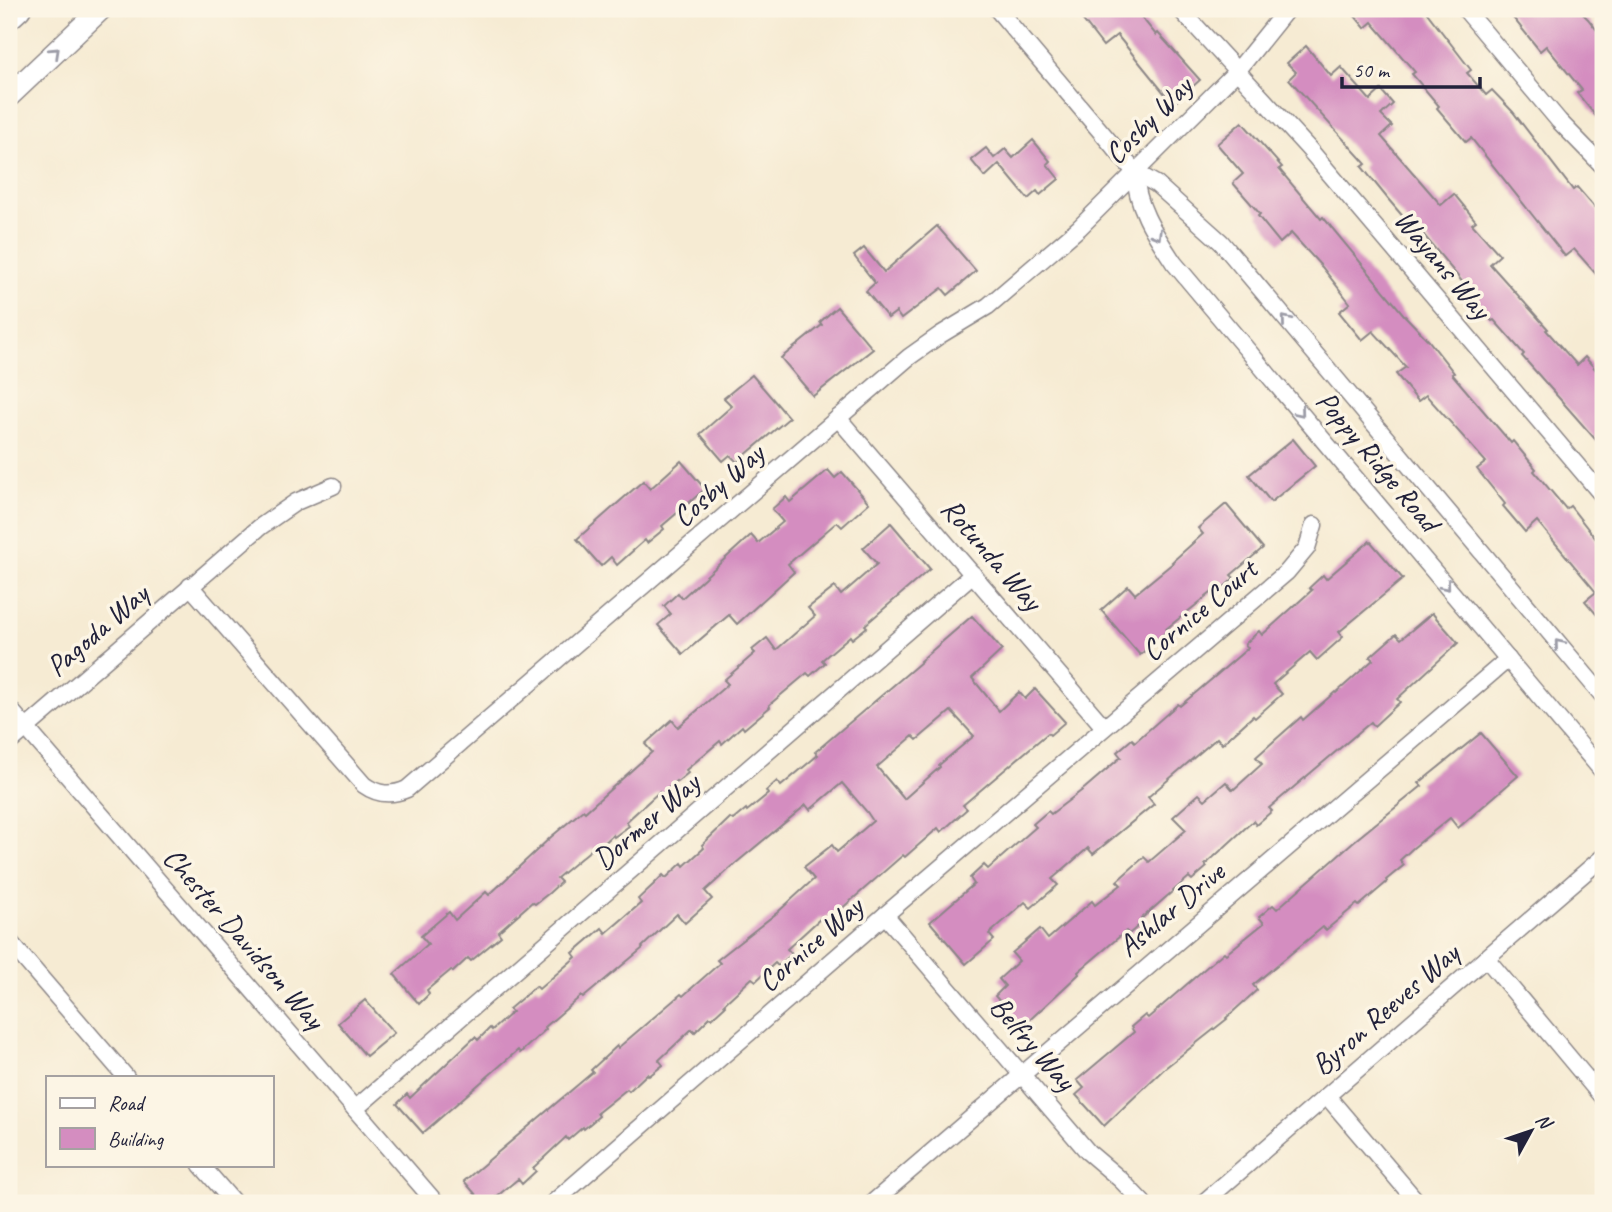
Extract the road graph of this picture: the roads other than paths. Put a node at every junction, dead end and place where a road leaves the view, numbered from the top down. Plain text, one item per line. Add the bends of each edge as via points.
1 (20, 9) edge
2 (101, 9) edge
3 (997, 9) edge
4 (1180, 9) edge
5 (1287, 9) edge
6 (1465, 9) edge
7 (9, 19) edge
8 (1238, 71) junction
9 (9, 96) edge
10 (1603, 166) edge
11 (1135, 172) junction
12 (838, 418) junction
13 (333, 486) dead end
14 (1603, 496) edge
15 (1314, 525) dead end
16 (973, 574) junction
17 (190, 586) junction
18 (1508, 659) junction
19 (1603, 696) edge
20 (9, 708) edge
21 (1104, 727) junction
22 (26, 728) junction
23 (9, 743) edge
24 (1603, 772) edge
25 (1603, 856) edge
26 (885, 915) junction
27 (9, 941) edge
28 (1486, 958) junction
29 (1022, 1073) junction
30 (125, 1076) edge
31 (1327, 1096) junction
32 (1603, 1098) edge
33 (355, 1109) junction
34 (202, 1166) edge
35 (234, 1203) edge
36 (436, 1203) edge
37 (554, 1203) edge
38 (872, 1203) edge
39 (1143, 1203) edge
40 (1203, 1203) edge
41 (1418, 1203) edge

1 - 7 main road
9 -> 2 main road
3 - 11 street, Poppy Ridge Road
4 - 8 street, Wayans Way
5 - 8 street, Cosby Way
6 - 10 street
8 - 11 street, Cosby Way
8 - 14 street, Wayans Way
11 - 12 street, Cosby Way via 1002,295 921,348
11 -> 18 street, Poppy Ridge Road via 1143,213 1174,263
19 -> 11 street, Poppy Ridge Road via 1221,242 1163,189
12 - 16 street, Rotunda Way
12 - 17 street, Cosby Way via 398,793 380,793 364,785
13 - 17 street, Pagoda Way via 277,513
15 - 21 street, Cornice Court via 1307,548 1287,572
16 - 21 street, Rotunda Way
16 - 33 street, Dormer Way
17 - 22 street, Pagoda Way
18 - 24 street, Poppy Ridge Road
18 - 29 street, Ashlar Drive
20 - 22 street, Chester Davidson Way
21 - 26 street, Cornice Way
22 - 23 street, Pagoda Way
22 - 33 street, Chester Davidson Way
25 - 28 street, Byron Reeves Way
26 - 29 street, Belfry Way
26 - 37 street, Cornice Way
27 - 30 street
28 - 31 street, Byron Reeves Way
28 - 32 street
29 - 38 street, Ashlar Drive
29 - 39 street, Belfry Way via 1088,1152
31 - 40 street, Byron Reeves Way
31 - 41 street
33 - 36 street, Chester Davidson Way
34 - 35 street

